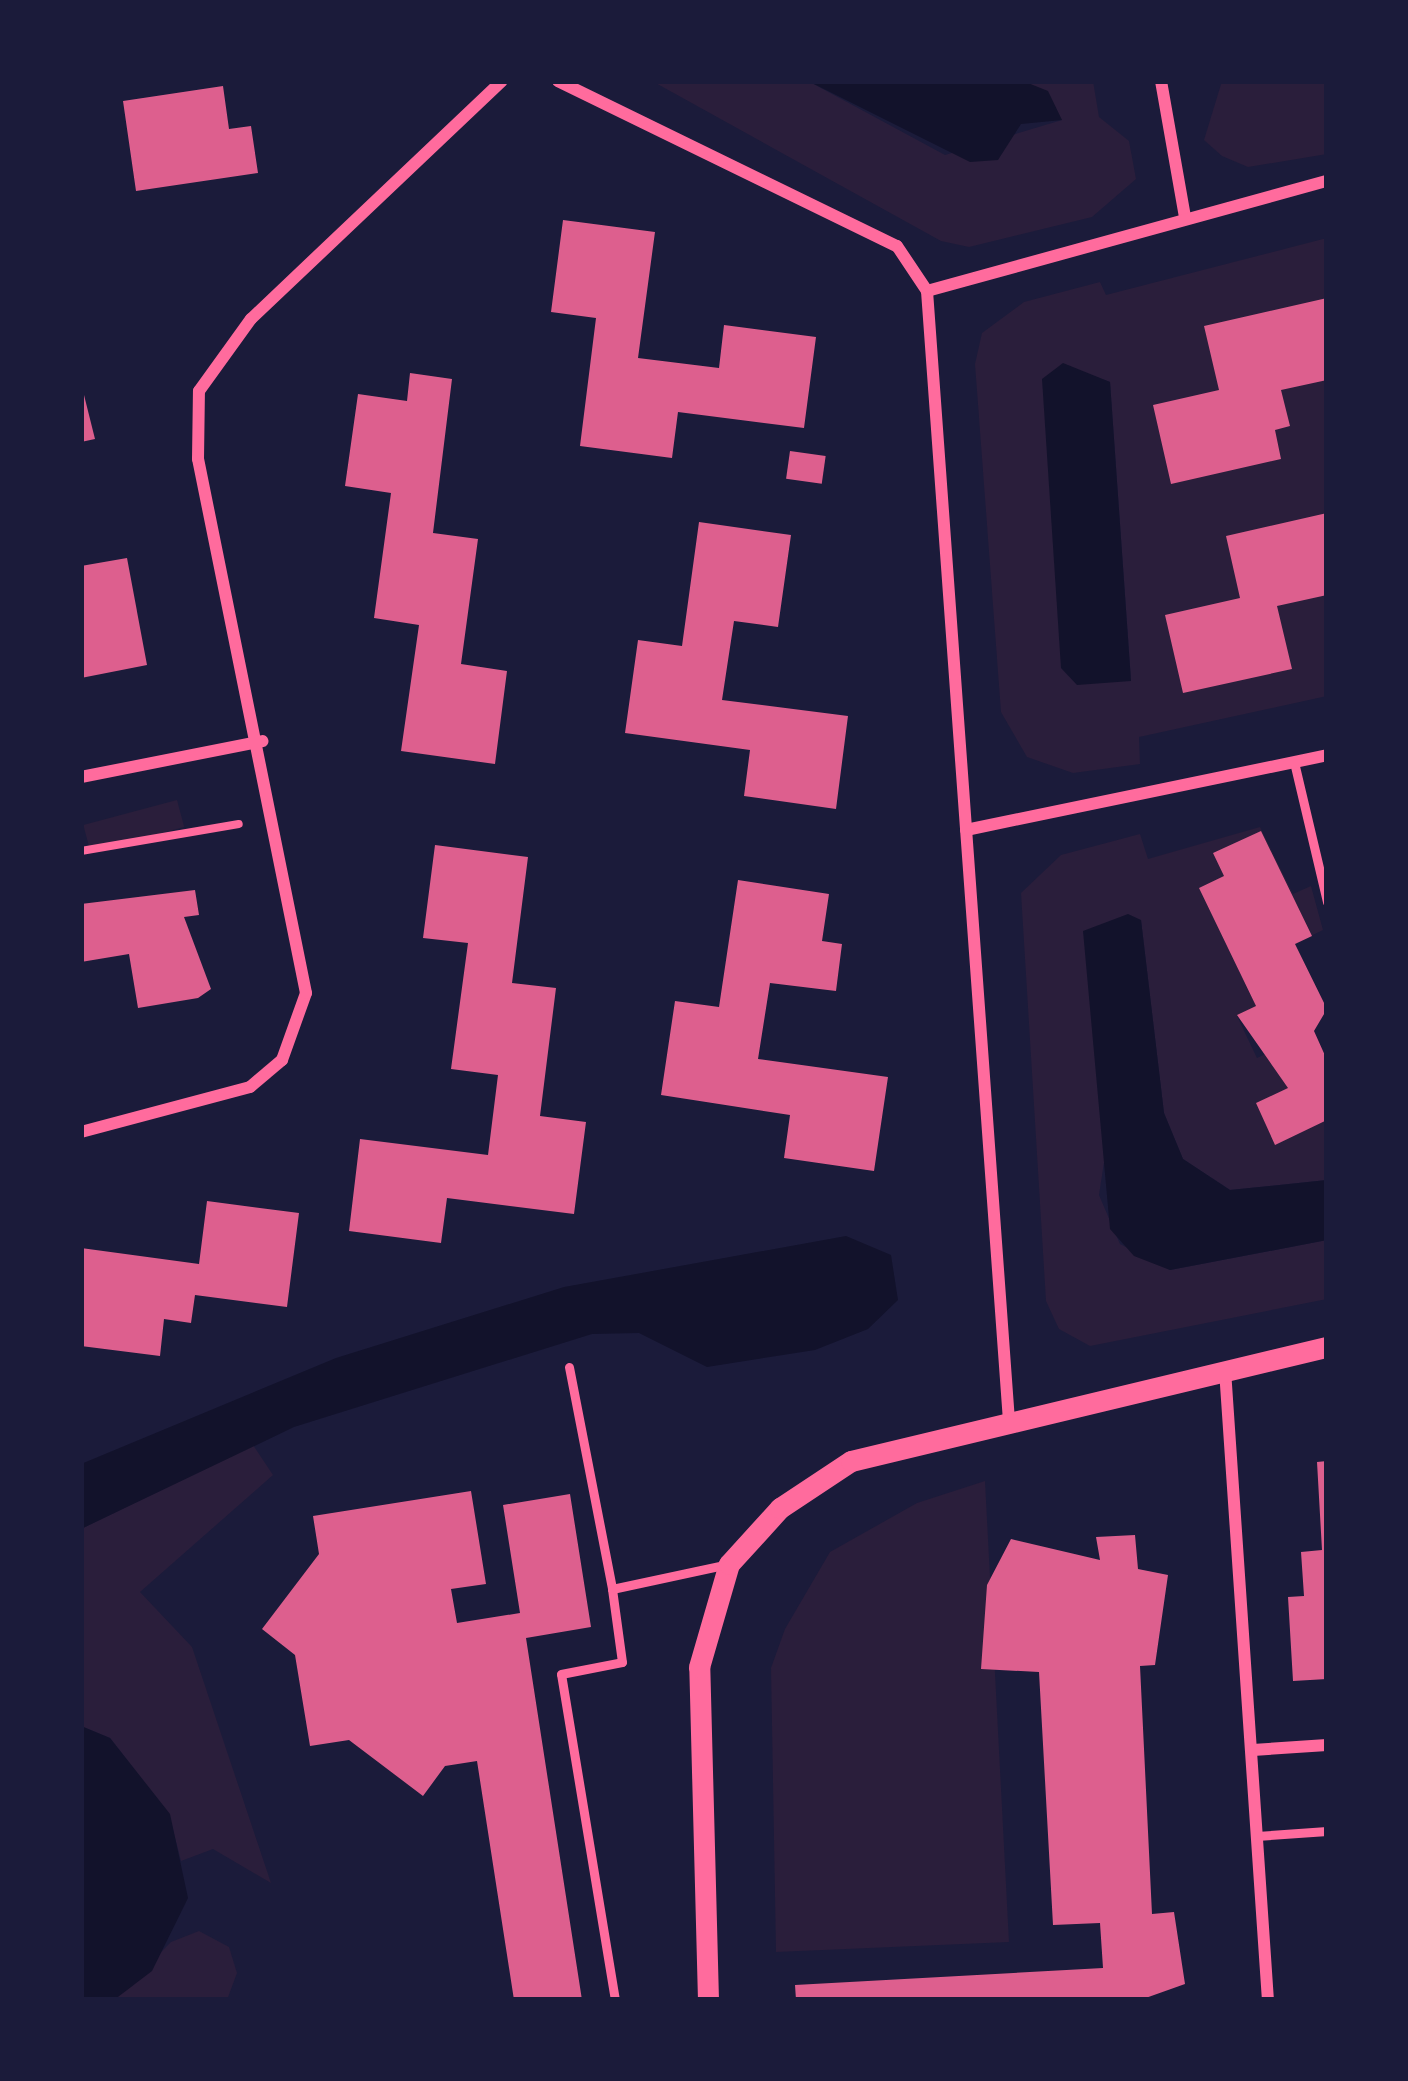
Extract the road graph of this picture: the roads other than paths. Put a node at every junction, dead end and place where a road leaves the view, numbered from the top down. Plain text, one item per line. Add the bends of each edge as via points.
1 (502, 81) edge
2 (558, 81) edge
3 (1161, 81) edge
4 (1327, 181) edge
5 (1186, 217) junction
6 (927, 291) junction
7 (262, 741) junction
8 (1327, 754) edge
9 (1294, 761) junction
10 (81, 777) edge
11 (966, 830) junction
12 (1327, 902) edge
13 (81, 1132) edge
14 (1327, 1347) edge
15 (569, 1366) dead end
16 (1225, 1369) junction
17 (1009, 1422) junction
18 (729, 1564) junction
19 (612, 1588) junction
20 (1327, 1745) edge
21 (1253, 1750) junction
22 (1327, 1832) edge
23 (1257, 1836) junction
24 (615, 2000) edge
25 (708, 2000) edge
26 (1268, 2000) edge

1 - 7 street via 250,319 199,391 198,459
2 - 6 street via 897,246
3 - 5 street
4 - 5 street
5 - 6 street
6 - 11 street
7 - 10 street
7 - 13 street via 306,993 282,1060 250,1087
8 - 9 street
9 - 11 street
9 - 12 lane
11 - 17 street
14 - 16 street
15 - 19 lane
16 - 17 street
16 - 21 street
17 - 18 street via 851,1461 779,1508
18 - 19 lane
18 - 25 street via 699,1667
19 - 24 lane via 622,1661 561,1674
20 - 21 street
21 - 23 street
22 - 23 lane
23 - 26 street

